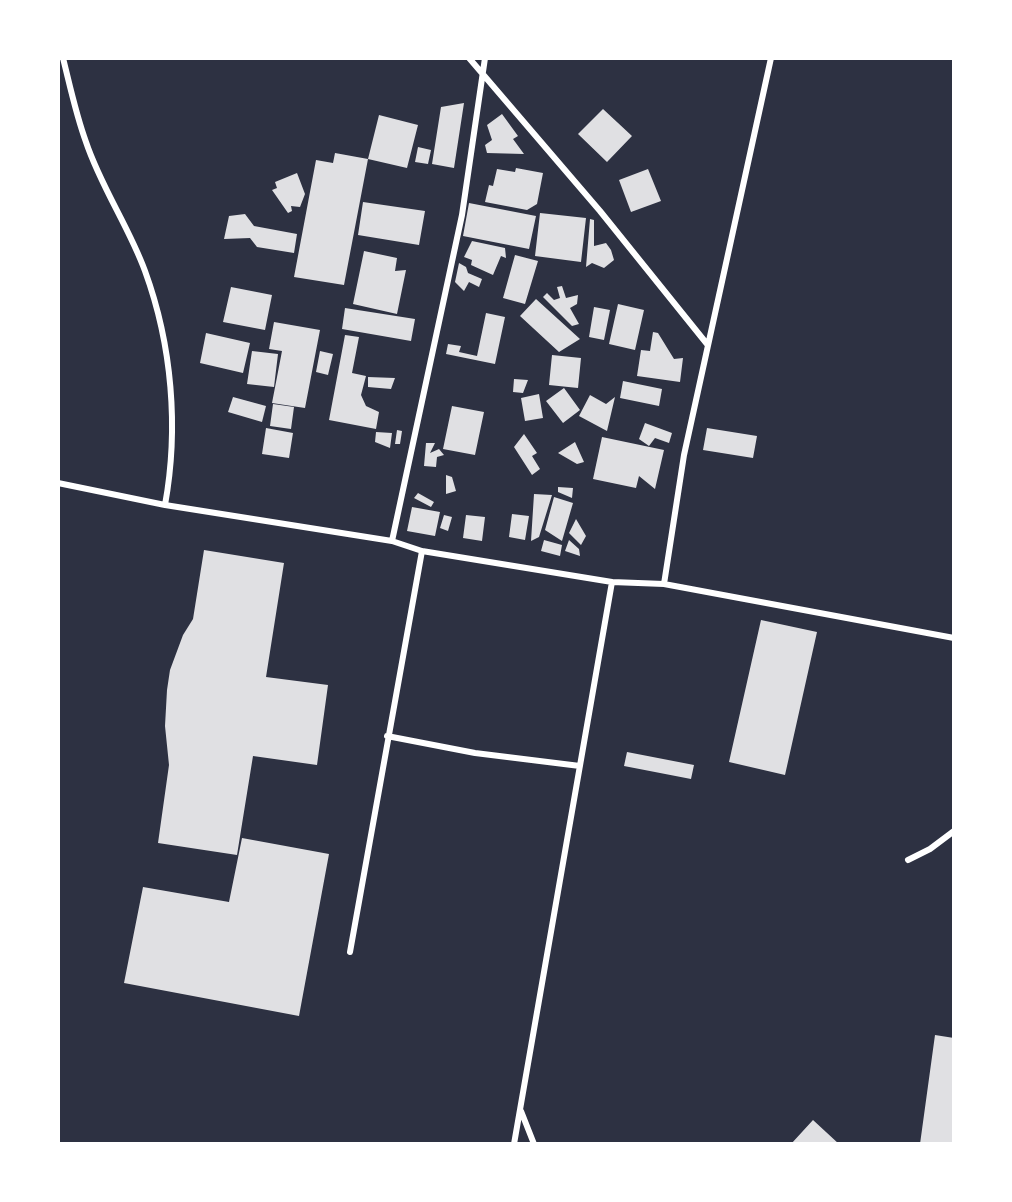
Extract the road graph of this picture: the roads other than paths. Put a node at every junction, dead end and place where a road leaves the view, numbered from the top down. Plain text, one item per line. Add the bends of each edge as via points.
1 (63, 58) edge
2 (470, 58) edge
3 (485, 58) edge
4 (771, 58) edge
5 (483, 72) junction
6 (707, 344) junction
7 (58, 483) edge
8 (165, 505) junction
9 (392, 541) junction
10 (422, 551) junction
11 (612, 582) junction
12 (664, 584) junction
13 (954, 638) edge
14 (387, 736) junction
15 (580, 766) junction
16 (954, 831) edge
17 (908, 860) dead end
18 (350, 952) dead end
19 (521, 1111) junction
20 (514, 1143) edge
21 (534, 1143) edge

1 - 8 street via 86,142 145,270 157,312 167,358 171,409 173,461
2 - 5 street
3 - 5 street
4 - 6 street
5 - 6 street
5 - 9 street via 462,215
6 - 12 street via 684,454
7 - 8 street
8 - 9 street
9 - 10 street
10 - 11 street
10 - 14 street
11 - 12 street
11 - 15 street
12 - 13 street
14 - 15 street via 475,753
14 - 18 street
15 - 19 street via 529,1046
16 - 17 street
19 - 20 street
19 - 21 street

